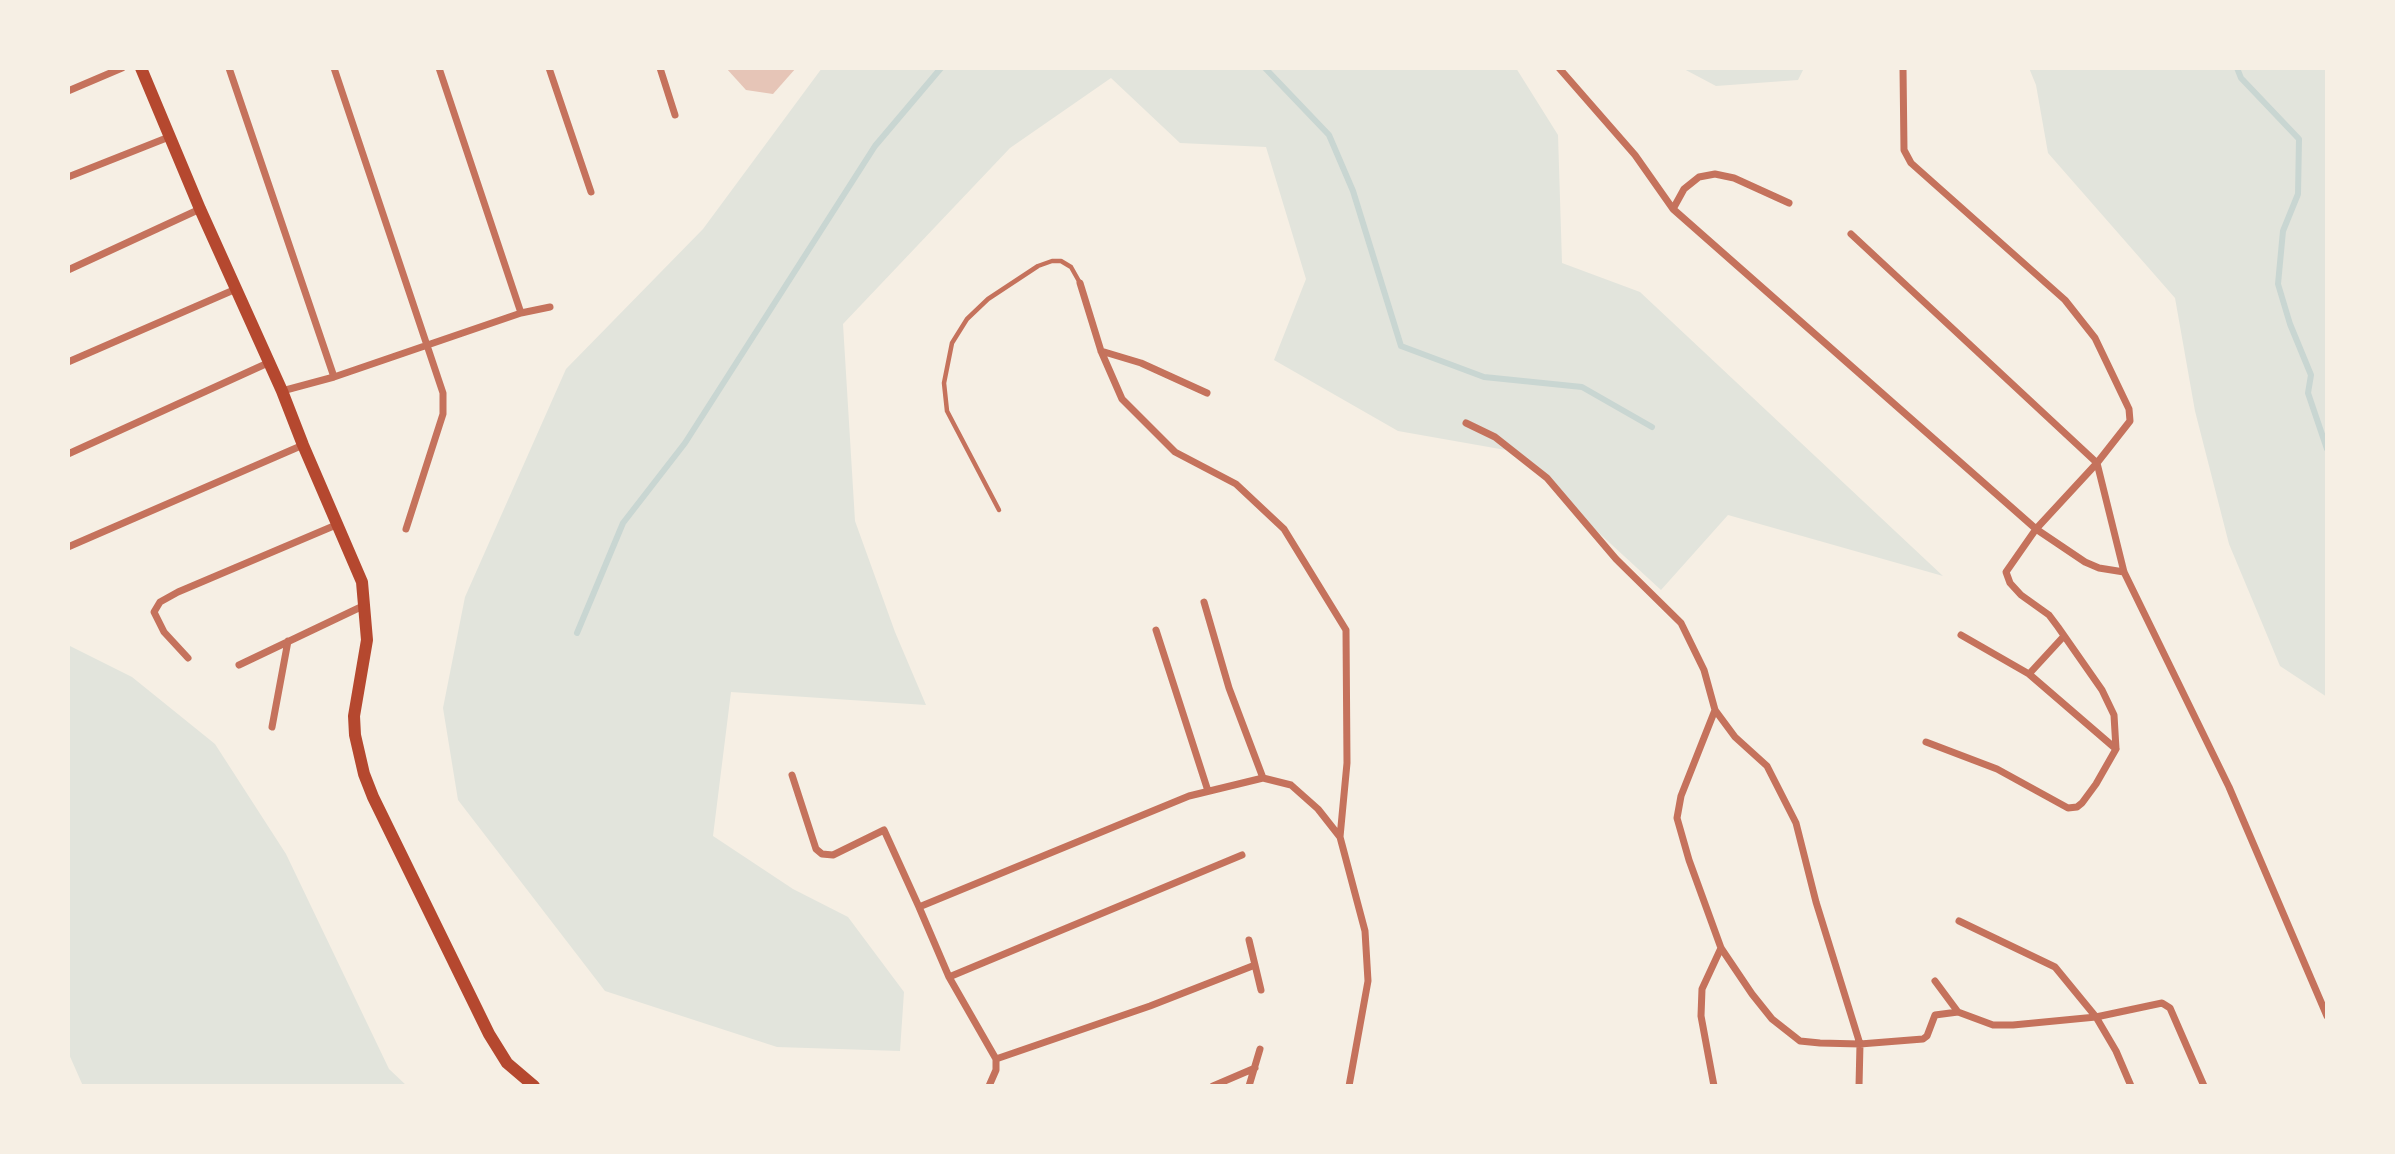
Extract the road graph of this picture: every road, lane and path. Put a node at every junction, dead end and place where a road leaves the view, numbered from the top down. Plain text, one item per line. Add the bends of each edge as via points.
1 (122, 68) edge
2 (141, 68) edge
3 (229, 68) edge
4 (334, 68) edge
5 (439, 68) edge
6 (549, 68) edge
7 (660, 68) edge
8 (1559, 68) edge
9 (1903, 68) edge
10 (68, 91) edge
11 (675, 115) dead end
12 (169, 137) junction
13 (68, 177) edge
14 (591, 192) dead end
15 (1789, 203) dead end
16 (200, 209) junction
17 (1673, 209) junction
18 (1850, 234) dead end
19 (68, 270) edge
20 (1080, 283) joint
21 (236, 289) junction
22 (550, 307) dead end
23 (521, 313) junction
24 (426, 346) junction
25 (1101, 351) junction
26 (68, 362) edge
27 (270, 362) junction
28 (334, 377) junction
29 (282, 391) junction
30 (1207, 393) dead end
31 (1466, 423) dead end
32 (303, 445) junction
33 (68, 454) edge
34 (2097, 463) junction
35 (999, 510) dead end
36 (336, 525) junction
37 (406, 529) dead end
38 (2036, 529) junction
39 (68, 547) edge
40 (2124, 572) junction
41 (1204, 602) dead end
42 (365, 604) junction
43 (1156, 630) dead end
44 (1961, 635) dead end
45 (2064, 636) junction
46 (288, 640) junction
47 (188, 658) dead end
48 (239, 665) dead end
49 (2029, 674) junction
50 (1714, 710) junction
51 (272, 727) dead end
52 (1926, 742) dead end
53 (2116, 748) junction
54 (792, 775) dead end
55 (1263, 778) junction
56 (1208, 791) junction
57 (1340, 837) junction
58 (1242, 855) dead end
59 (919, 907) junction
60 (1959, 921) dead end
61 (1249, 940) dead end
62 (1721, 948) junction
63 (1255, 965) junction
64 (948, 978) junction
65 (1935, 981) dead end
66 (1261, 990) dead end
67 (1958, 1012) junction
68 (2327, 1016) edge
69 (2096, 1017) junction
70 (1860, 1044) junction
71 (1260, 1049) dead end
72 (996, 1059) junction
73 (1255, 1068) junction
74 (534, 1086) edge
75 (989, 1086) edge
76 (1213, 1086) edge
77 (1249, 1086) edge
78 (1349, 1086) edge
79 (1714, 1086) edge
80 (1860, 1086) edge
81 (2131, 1086) edge
82 (2204, 1086) edge

1 - 10 street
2 - 12 main road
3 - 28 street
4 - 24 street
5 - 23 street
6 - 14 street
7 - 11 street
8 - 17 street via 1635,155
9 - 34 street via 1903,150 1911,163 2065,300 2095,338 2129,409 2130,421
12 - 13 street
12 - 16 main road
15 - 17 street via 1715,174 1699,177 1684,189
16 - 19 street
16 - 21 main road
17 - 38 street
18 - 34 street
20 - 25 street
20 - 35 lane via 1071,267 1052,261 988,299 967,319 952,344 944,383 947,411
21 - 26 street
21 - 27 main road
22 - 23 street
23 - 24 street
24 - 28 street
24 - 37 street via 443,393 443,414
25 - 30 street via 1141,363
25 - 57 street via 1122,399 1175,452 1236,484 1284,529 1346,630 1348,763
27 - 29 main road
27 - 33 street
28 - 29 street
29 - 32 main road
31 - 50 street via 1495,437 1548,478 1616,559 1681,623 1704,670
32 - 36 main road
32 - 39 street
34 - 38 street
34 - 40 street
36 - 42 main road via 357,566
36 - 47 street via 160,602 154,612 164,632
38 - 40 street via 2085,562
38 - 45 street via 2006,572 2010,583 2049,615
40 - 68 street via 2229,787
41 - 55 street via 1229,688
42 - 46 street
42 - 74 main road via 367,640 354,716 364,774 489,1034 507,1063
43 - 56 street
44 - 49 street
45 - 49 street
45 - 53 street via 2114,715
46 - 48 street
46 - 51 street
49 - 53 street
50 - 62 street via 1677,818
50 - 70 street via 1767,766 1796,823
52 - 53 street via 1997,769 2068,808 2082,803
54 - 59 street via 816,849 833,855 884,830
55 - 56 street
55 - 57 street via 1291,785
56 - 59 street
57 - 78 street via 1364,930 1368,981
58 - 64 street
59 - 64 street
60 - 69 street via 2055,967
61 - 63 street
62 - 70 street via 1772,1018 1800,1041
62 - 79 street via 1702,989 1701,1016
63 - 66 street
63 - 72 street
64 - 72 street
65 - 67 street
67 - 69 street via 1993,1025 2013,1026
67 - 70 street via 1935,1015 1923,1039
69 - 81 street
69 - 82 street via 2162,1003 2170,1008
70 - 80 street
71 - 73 street
72 - 75 street
73 - 76 street
73 - 77 street

